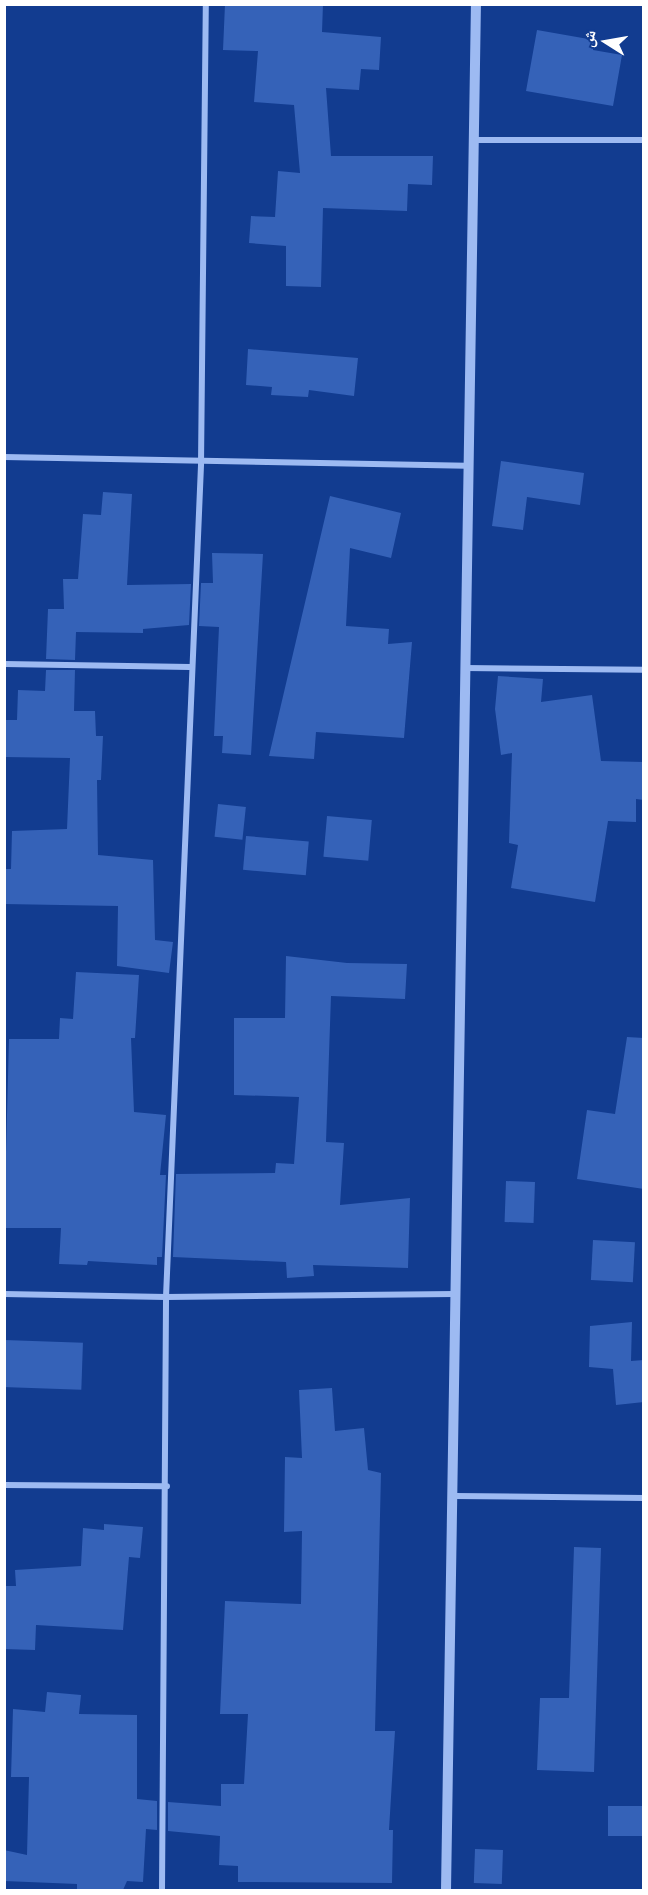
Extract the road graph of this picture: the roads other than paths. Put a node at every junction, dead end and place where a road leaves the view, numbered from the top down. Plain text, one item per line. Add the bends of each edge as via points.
1 (206, 4) edge
2 (476, 4) edge
3 (473, 140) junction
4 (644, 140) edge
5 (4, 457) edge
6 (201, 464) junction
7 (466, 466) junction
8 (4, 664) edge
9 (190, 667) junction
10 (465, 668) junction
11 (644, 670) edge
12 (4, 1294) edge
13 (455, 1294) junction
14 (166, 1298) junction
15 (4, 1485) edge
16 (167, 1486) junction
17 (455, 1496) junction
18 (644, 1498) edge
19 (162, 1890) edge
20 (446, 1890) edge

1 - 6 street
2 - 3 street
3 - 4 street
3 - 7 street
5 - 6 street
6 - 7 street
6 - 9 street
7 - 10 street
8 - 9 street
9 - 14 street
10 - 11 street
10 - 13 street
12 - 14 street
13 - 14 street
13 - 17 street
14 - 16 street
15 - 16 street
16 - 19 street
17 - 18 street
17 - 20 street

